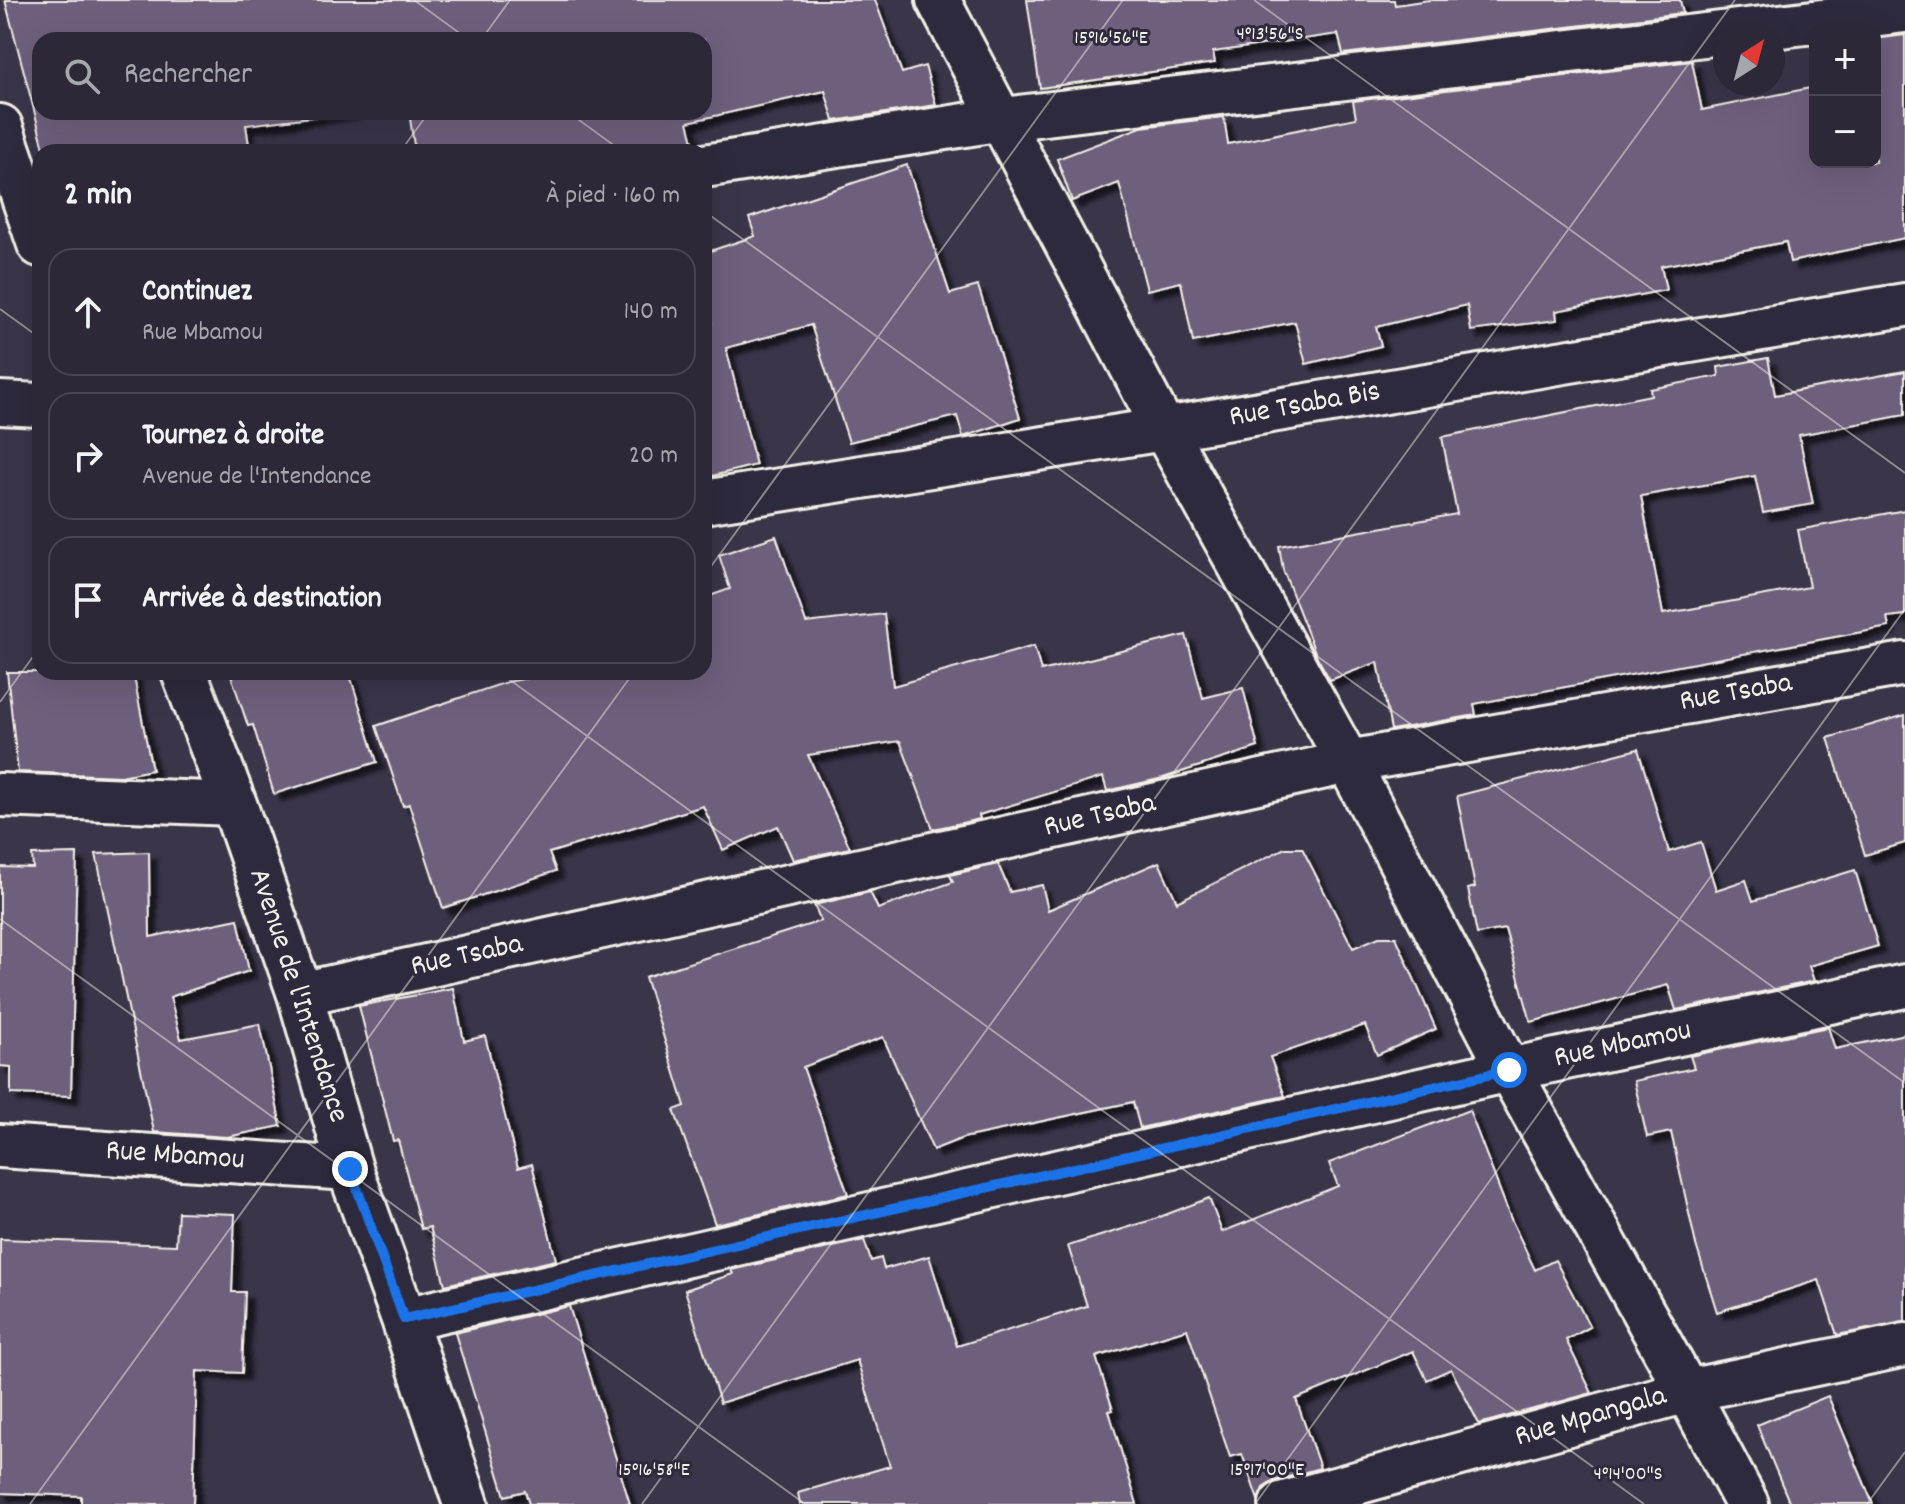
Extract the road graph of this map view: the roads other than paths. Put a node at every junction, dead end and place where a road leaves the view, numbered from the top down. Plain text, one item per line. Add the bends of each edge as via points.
1 (938, 0) edge
2 (1905, 11) edge
3 (1003, 119) junction
4 (0, 127) edge
5 (712, 165) edge
6 (32, 221) edge
7 (1905, 305) edge
8 (0, 403) edge
9 (32, 405) edge
10 (1164, 429) junction
11 (712, 501) edge
12 (1905, 664) edge
13 (187, 680) edge
14 (1348, 762) junction
15 (0, 795) edge
16 (234, 804) junction
17 (1905, 986) edge
18 (300, 994) junction
19 (1509, 1070) junction
20 (0, 1146) edge
21 (350, 1169) junction
22 (404, 1319) junction
23 (1905, 1345) edge
24 (1687, 1391) junction
25 (466, 1504) edge
26 (1281, 1504) edge
27 (1747, 1504) edge

1 - 3 street
2 - 3 street
3 - 5 street
3 - 10 street
4 - 6 street
7 - 10 street, Rue Tsaba Bis
8 - 9 street
10 - 11 street, Rue Tsaba Bis
10 - 14 street
12 - 14 street, Rue Tsaba
13 - 16 street, Avenue de l'Intendance
14 - 18 street, Rue Tsaba
14 - 19 street
15 - 16 street
16 - 18 street, Avenue de l'Intendance
17 - 19 street, Rue Mbamou
18 - 21 street, Avenue de l'Intendance
19 - 22 street, Rue Mbamou
19 - 24 street
20 - 21 street, Rue Mbamou
21 - 22 street, Avenue de l'Intendance
22 - 25 street, Avenue de l'Intendance
23 - 24 street, Rue Mpangala
24 - 26 street, Rue Mpangala
24 - 27 street

